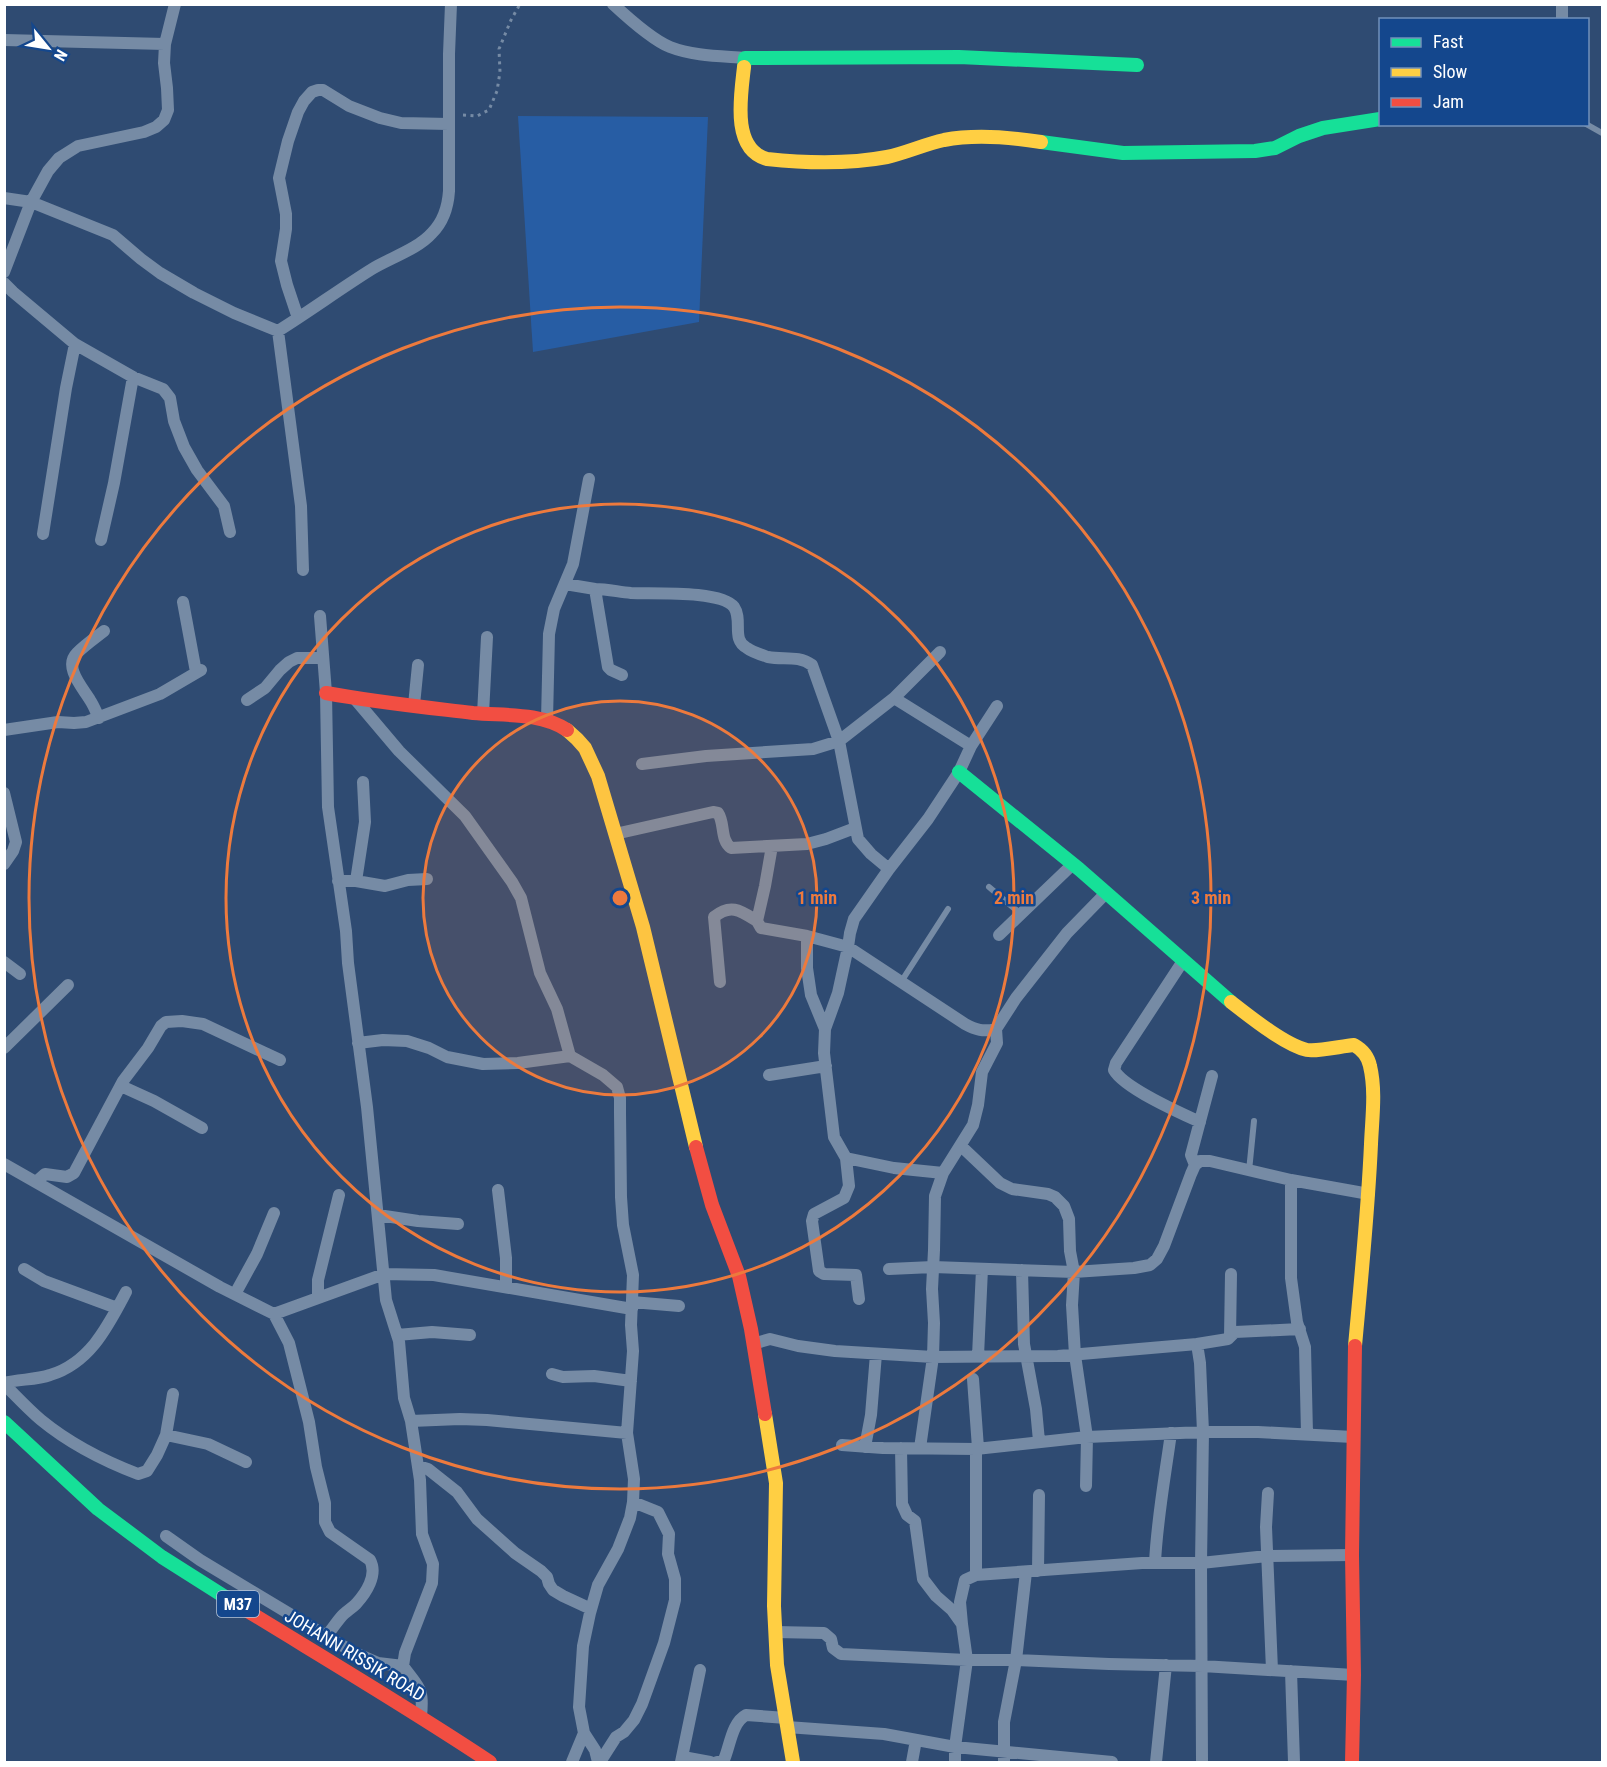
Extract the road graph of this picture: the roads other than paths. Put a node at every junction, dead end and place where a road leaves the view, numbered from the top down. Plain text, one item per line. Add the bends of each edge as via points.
1 (175, 4) edge
2 (452, 4) edge
3 (613, 4) edge
4 (4, 40) edge
5 (165, 44) junction
6 (744, 58) junction
7 (1137, 65) dead end
8 (449, 119) junction
9 (1379, 119) edge
10 (4, 198) edge
11 (31, 202) junction
12 (4, 272) edge
13 (4, 283) edge
14 (298, 318) junction
15 (278, 331) junction
16 (75, 344) junction
17 (133, 377) junction
18 (589, 479) dead end
19 (230, 532) dead end
20 (44, 534) dead end
21 (101, 540) dead end
22 (303, 570) dead end
23 (565, 584) junction
24 (595, 589) junction
25 (183, 602) dead end
26 (320, 616) dead end
27 (104, 631) dead end
28 (487, 637) dead end
29 (940, 652) dead end
30 (324, 658) junction
31 (418, 665) dead end
32 (622, 675) dead end
33 (326, 693) junction
34 (894, 698) junction
35 (355, 699) junction
36 (247, 700) dead end
37 (414, 705) junction
38 (997, 706) dead end
39 (483, 714) junction
40 (99, 718) junction
41 (547, 720) junction
42 (4, 730) edge
43 (839, 741) junction
44 (971, 746) junction
45 (642, 764) dead end
46 (960, 772) junction
47 (363, 782) dead end
48 (4, 793) edge
49 (855, 828) junction
50 (615, 834) junction
51 (772, 846) junction
52 (4, 864) edge
53 (1073, 864) junction
54 (889, 869) junction
55 (427, 879) dead end
56 (338, 881) junction
57 (356, 881) junction
58 (989, 887) dead end
59 (1106, 892) junction
60 (948, 909) dead end
61 (1021, 914) junction
62 (757, 921) junction
63 (999, 935) dead end
64 (807, 936) junction
65 (848, 947) junction
66 (1183, 961) junction
67 (4, 962) edge
68 (20, 974) dead end
69 (720, 982) dead end
70 (901, 982) junction
71 (68, 985) dead end
72 (825, 1029) junction
73 (996, 1029) junction
74 (358, 1043) junction
75 (4, 1048) edge
76 (570, 1056) junction
77 (280, 1060) dead end
78 (826, 1066) junction
79 (768, 1075) dead end
80 (1212, 1076) dead end
81 (121, 1086) junction
82 (1254, 1121) dead end
83 (1200, 1122) junction
84 (202, 1128) dead end
85 (961, 1146) junction
86 (846, 1158) junction
87 (4, 1164) edge
88 (1195, 1165) junction
89 (1249, 1171) junction
90 (943, 1173) junction
91 (1292, 1180) junction
92 (36, 1182) junction
93 (498, 1190) dead end
94 (1369, 1194) junction
95 (339, 1195) dead end
96 (274, 1213) dead end
97 (378, 1215) junction
98 (458, 1224) dead end
99 (933, 1267) junction
100 (24, 1269) dead end
101 (889, 1269) dead end
102 (982, 1269) junction
103 (1022, 1270) junction
104 (1074, 1272) junction
105 (384, 1274) junction
106 (1231, 1274) dead end
107 (506, 1287) junction
108 (126, 1292) dead end
109 (235, 1294) junction
110 (318, 1297) junction
111 (859, 1299) dead end
112 (632, 1306) junction
113 (679, 1306) dead end
114 (117, 1308) junction
115 (274, 1314) junction
116 (1300, 1329) junction
117 (398, 1335) junction
118 (470, 1335) dead end
119 (1230, 1337) junction
120 (753, 1344) junction
121 (1197, 1344) junction
122 (876, 1354) junction
123 (1026, 1355) junction
124 (1075, 1355) junction
125 (978, 1356) junction
126 (933, 1357) junction
127 (552, 1374) dead end
128 (973, 1379) dead end
129 (631, 1381) junction
130 (4, 1383) edge
131 (173, 1394) dead end
132 (411, 1421) junction
133 (4, 1422) edge
134 (1203, 1432) junction
135 (627, 1434) junction
136 (1171, 1434) junction
137 (1307, 1434) junction
138 (166, 1435) junction
139 (1087, 1437) junction
140 (1353, 1437) junction
141 (1039, 1441) junction
142 (842, 1445) dead end
143 (865, 1447) junction
144 (902, 1448) junction
145 (920, 1448) junction
146 (977, 1448) junction
147 (246, 1462) dead end
148 (418, 1466) junction
149 (1086, 1486) dead end
150 (1268, 1493) dead end
151 (1039, 1495) dead end
152 (633, 1502) junction
153 (166, 1536) dead end
154 (1352, 1555) junction
155 (1267, 1556) junction
156 (1155, 1563) junction
157 (1201, 1563) junction
158 (1032, 1571) junction
159 (976, 1575) junction
160 (591, 1609) junction
161 (962, 1624) junction
162 (775, 1632) junction
163 (326, 1637) junction
164 (967, 1660) junction
165 (1016, 1660) junction
166 (1166, 1665) junction
167 (403, 1666) junction
168 (1202, 1666) junction
169 (700, 1670) dead end
170 (1272, 1670) junction
171 (1291, 1671) junction
172 (1354, 1675) junction
173 (421, 1716) junction
174 (786, 1723) junction
175 (584, 1733) junction
176 (916, 1740) junction
177 (955, 1747) junction
178 (1004, 1757) edge
179 (682, 1760) edge
180 (490, 1762) edge
181 (572, 1762) edge
182 (599, 1762) edge
183 (710, 1762) edge
184 (717, 1762) edge
185 (793, 1762) edge
186 (912, 1762) edge
187 (955, 1762) edge
188 (1112, 1762) edge
189 (1156, 1762) edge
190 (1202, 1762) edge
191 (1294, 1762) edge
192 (1352, 1762) edge

1 - 5 street
2 - 8 street
3 - 6 street via 668,46 694,54
4 - 5 street
5 - 11 street via 168,110 164,120 144,132 69,150 48,171
6 - 7 street via 958,57
6 - 9 street via 740,119 743,134 751,149 768,161 886,157 946,140 981,138 1032,140 1124,153 1255,151 1275,148 1323,128
8 - 14 street via 448,200 441,222 432,234
8 - 14 street via 401,123 349,106 323,90 312,92 304,101 279,178 286,214 281,261
10 - 11 street
11 - 12 street
11 - 15 street via 113,235 160,273 194,293
13 - 16 street
14 - 15 street
15 - 22 street via 301,506
16 - 17 street
16 - 20 street
17 - 19 street via 163,389 170,398 183,447 224,506
17 - 21 street
18 - 23 street via 573,564
23 - 24 street
23 - 41 street via 549,634
24 - 32 street via 608,667
24 - 43 street via 726,600 736,610 739,641 745,648 767,657 805,660 812,665
25 - 40 street via 198,671 160,694
26 - 30 street
27 - 40 street via 76,653 73,660 77,682
28 - 39 street
29 - 34 street
30 - 33 street
30 - 36 street via 297,658 289,662 265,688
31 - 37 street
33 - 35 street
33 - 56 street via 328,807
34 - 43 street
34 - 44 street
35 - 37 street
35 - 76 street via 399,751 465,816 512,882 521,898 540,973 557,1010
37 - 39 street
38 - 44 street
39 - 41 street
40 - 42 street
41 - 50 street via 572,734 589,752
43 - 45 street via 813,749
43 - 49 street
44 - 46 street
46 - 53 street
46 - 54 street
47 - 57 street via 365,822
48 - 52 street via 16,842
49 - 51 street via 807,844
49 - 54 street via 858,839
50 - 51 street via 713,812 721,817 726,843 731,848
50 - 120 street via 643,927 694,1141 739,1276
51 - 62 street
53 - 59 street
53 - 61 street
54 - 65 street via 854,919
55 - 57 street via 385,886
56 - 57 street
56 - 74 street
58 - 61 lane
59 - 66 street
59 - 73 street via 1067,933
60 - 70 lane
61 - 63 street
62 - 64 street via 761,928
62 - 69 street via 733,909 714,917
64 - 65 street
64 - 72 street via 811,994
65 - 70 street
65 - 72 street
66 - 83 street via 1114,1070 1127,1083
66 - 94 street via 1257,1023 1299,1047 1308,1050 1354,1045 1365,1051 1374,1100
67 - 68 street
70 - 73 street via 978,1031
71 - 75 street
72 - 78 street
73 - 85 street via 997,1043 982,1072 973,1125
74 - 76 street via 407,1041 447,1057 483,1064
74 - 97 street
76 - 112 street via 611,1081 620,1098 621,1197 633,1275
77 - 81 street via 203,1024 166,1022
78 - 79 street
78 - 86 street via 834,1137
80 - 83 street
81 - 84 street
81 - 92 street via 74,1173 67,1177 45,1174
82 - 89 lane
83 - 88 street via 1191,1155
85 - 90 street
85 - 104 street via 1000,1183 1012,1189 1048,1194 1064,1206
86 - 90 street
86 - 111 street via 846,1195 814,1214 812,1221 820,1272 856,1275
87 - 92 street
88 - 89 street via 1210,1161
88 - 104 street via 1157,1259 1150,1265 1134,1268
89 - 91 street
90 - 99 street via 935,1196
91 - 94 street
91 - 116 street via 1292,1278
92 - 109 street
93 - 107 street
94 - 140 street via 1355,1352
95 - 110 street via 318,1280
96 - 109 street
97 - 98 street
97 - 105 street
99 - 101 street
99 - 102 street
99 - 126 street
100 - 114 street via 44,1281
102 - 103 street
102 - 125 street
103 - 104 street
103 - 123 street
104 - 124 street
105 - 107 street via 434,1275
105 - 110 street
105 - 117 street via 386,1300
106 - 119 street
107 - 112 street
108 - 114 street
109 - 115 street
110 - 115 street
112 - 113 street
112 - 129 street
114 - 130 street via 91,1349 67,1369
115 - 163 street via 289,1343 309,1422 325,1503 325,1522 330,1532 373,1565 371,1581 358,1601
116 - 119 street via 1235,1332
116 - 137 street via 1305,1347
117 - 118 street
117 - 132 street via 404,1398
119 - 121 street
120 - 122 street via 770,1339 798,1346
120 - 162 street via 776,1483
121 - 124 street
121 - 134 street
122 - 126 street
122 - 143 street
123 - 124 street
123 - 125 street
123 - 141 street
124 - 139 street
125 - 126 street
126 - 145 street
127 - 129 street
128 - 146 street
129 - 135 street
130 - 138 street via 40,1420 71,1441 138,1474 147,1471
131 - 138 street
132 - 135 street via 488,1420
132 - 148 street
133 - 173 street, JOHANN RISSIK ROAD / M37 via 98,1509 162,1557
134 - 136 street
134 - 137 street
134 - 157 street
135 - 152 street via 633,1464
136 - 139 street
136 - 156 street
137 - 140 street
138 - 147 street via 208,1444
139 - 141 street
139 - 149 street
140 - 154 street
141 - 146 street
142 - 143 street
143 - 144 street
144 - 145 street
144 - 161 street via 902,1504 915,1521 923,1580
145 - 146 street
146 - 159 street
148 - 160 street via 448,1483 477,1520 547,1577 553,1590
148 - 167 street via 422,1534 434,1572
150 - 155 street
151 - 158 street
152 - 160 street
152 - 182 street via 658,1512 669,1534 675,1600 642,1704 634,1720
153 - 163 street
154 - 155 street
154 - 172 street
155 - 157 street
155 - 170 street
156 - 157 street
156 - 158 street
157 - 168 street
158 - 159 street
158 - 165 street
159 - 161 street via 965,1581 961,1592
160 - 175 street via 579,1707
161 - 164 street
162 - 164 street via 824,1633 841,1654
162 - 174 street
163 - 167 street via 378,1663
164 - 165 street
164 - 177 street
165 - 166 street
165 - 178 street via 1004,1722
166 - 168 street
166 - 189 street
167 - 173 street via 420,1687
168 - 170 street
168 - 190 street
169 - 179 street
170 - 171 street
171 - 172 street
171 - 191 street
172 - 192 street
173 - 180 street, JOHANN RISSIK ROAD / M37
174 - 176 street
174 - 184 street via 746,1715 740,1718 723,1762
174 - 185 street
175 - 181 street
175 - 182 street
176 - 177 street
176 - 186 street
177 - 178 street
177 - 187 street
178 - 188 street
179 - 183 street

